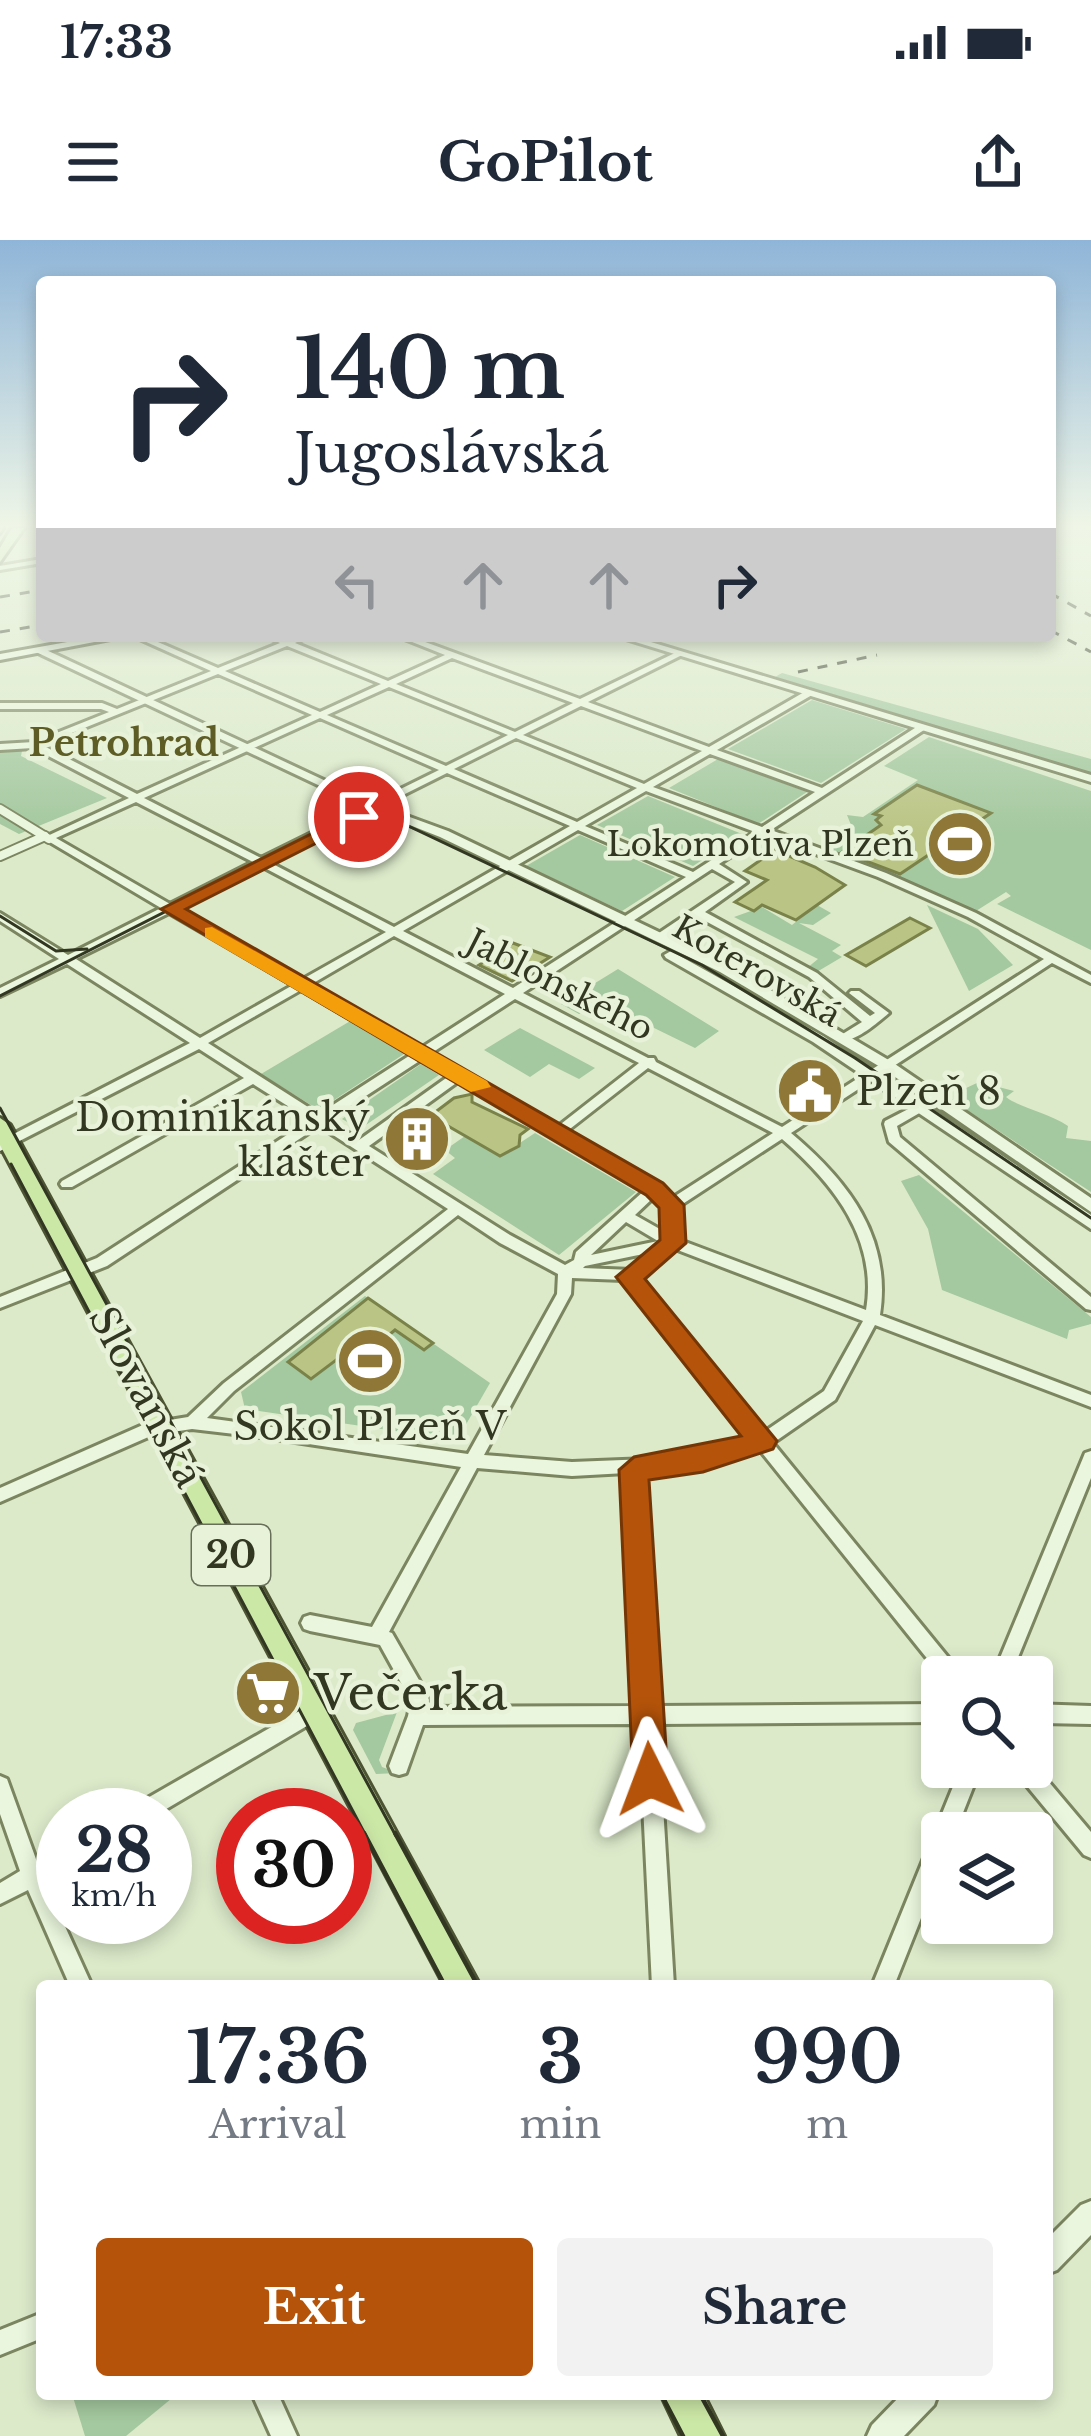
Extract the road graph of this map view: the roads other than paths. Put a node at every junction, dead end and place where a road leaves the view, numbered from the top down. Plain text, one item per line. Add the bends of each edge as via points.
1 (85, 642) edge
2 (152, 642) edge
3 (417, 642) edge
4 (641, 642) edge
5 (288, 643) joint
6 (39, 650) junction
7 (679, 653) junction
8 (0, 655) edge
9 (452, 655) junction
10 (220, 670) junction
11 (388, 683) junction
12 (809, 693) junction
13 (146, 700) junction
14 (581, 703) junction
15 (0, 706) edge
16 (117, 712) junction
17 (320, 714) junction
18 (921, 728) junction
19 (518, 736) junction
20 (35, 745) junction
21 (0, 747) edge
22 (245, 747) junction
23 (710, 750) junction
24 (449, 769) junction
25 (1091, 779) edge
26 (644, 787) junction
27 (823, 792) junction
28 (137, 796) junction
29 (373, 807) junction
30 (0, 809) edge
31 (579, 825) junction
32 (761, 832) junction
33 (47, 837) junction
34 (0, 856) edge
35 (265, 862) junction
36 (712, 864) junction
37 (504, 868) junction
38 (693, 877) junction
39 (171, 909) junction
40 (698, 912) junction
41 (0, 916) edge
42 (620, 924) junction
43 (395, 931) junction
44 (660, 937) junction
45 (1051, 959) junction
46 (69, 960) junction
47 (1091, 980) edge
48 (303, 984) junction
49 (0, 993) edge
50 (513, 993) junction
51 (855, 993) dead end
52 (872, 1023) junction
53 (845, 1038) junction
54 (200, 1043) junction
55 (422, 1053) junction
56 (650, 1061) junction
57 (887, 1065) junction
58 (459, 1075) junction
59 (870, 1075) junction
60 (254, 1078) junction
61 (918, 1108) junction
62 (317, 1120) junction
63 (557, 1133) junction
64 (782, 1133) junction
65 (3, 1138) edge
66 (358, 1146) junction
67 (67, 1184) dead end
68 (654, 1189) junction
69 (671, 1205) junction
70 (1086, 1206) edge
71 (457, 1209) junction
72 (626, 1216) junction
73 (1091, 1223) edge
74 (673, 1243) junction
75 (573, 1267) junction
76 (79, 1271) junction
77 (629, 1277) junction
78 (0, 1303) edge
79 (1091, 1305) edge
80 (873, 1317) junction
81 (1091, 1401) edge
82 (192, 1423) junction
83 (162, 1426) junction
84 (763, 1441) junction
85 (1091, 1458) edge
86 (471, 1460) junction
87 (634, 1470) junction
88 (0, 1496) edge
89 (310, 1623) dead end
90 (377, 1636) junction
91 (936, 1656) edge
92 (1010, 1656) edge
93 (315, 1711) junction
94 (646, 1713) junction
95 (921, 1713) edge
96 (1053, 1714) edge
97 (1091, 1715) edge
98 (417, 1716) junction
99 (399, 1766) dead end
100 (0, 1786) edge
101 (183, 1788) edge
102 (1041, 1788) edge
103 (1091, 1848) edge
104 (36, 1874) edge
105 (32, 1876) junction
106 (921, 1891) edge
107 (0, 1894) edge
108 (78, 1980) edge
109 (460, 1980) edge
110 (663, 1980) edge
111 (885, 1980) edge
112 (1091, 2216) edge
113 (1053, 2254) edge
114 (36, 2328) edge
115 (0, 2343) edge
116 (268, 2400) edge
117 (684, 2400) edge
118 (914, 2400) edge
119 (284, 2436) edge
120 (703, 2436) edge
121 (883, 2436) edge

1 - 6 main road
2 - 10 street
3 - 9 street
4 - 7 street
5 - 10 street
5 - 11 street
6 - 8 main road
6 - 13 street, Koterovská
7 - 12 street
7 - 14 street
9 - 11 street
9 - 14 street
10 - 13 street
10 - 17 street
11 - 17 street
11 - 19 street
12 - 18 street
12 - 23 street
13 - 16 street
13 - 22 street, Koterovská
14 - 19 street
14 - 23 street
15 - 16 street
16 - 20 street
17 - 22 street
17 - 24 street
18 - 25 street
18 - 27 street
19 - 24 street
19 - 26 street
20 - 21 street
20 - 28 street, Jablonského
22 - 28 street
22 - 29 street, Koterovská
23 - 26 street
23 - 27 street
24 - 29 street
24 - 31 street
26 - 31 street
26 - 32 street
27 - 32 street
28 - 33 street
28 - 35 street, Jablonského
29 - 35 street
29 - 37 street, Koterovská
30 - 33 street
31 - 37 street
31 - 38 street
32 - 36 street
32 - 45 street via 902,883
33 - 34 street
33 - 39 street
35 - 39 street
35 - 43 street, Jablonského
36 - 38 street
36 - 40 street via 742,882
37 - 42 street, Koterovská
37 - 43 street
38 - 42 street
39 - 46 street
39 - 48 street
40 - 44 street
40 - 52 street via 813,975
41 - 46 street
42 - 44 street, Koterovská
42 - 50 street
42 - 59 street, Koterovská
43 - 48 street
43 - 50 street, Jablonského
44 - 53 street, Koterovská
45 - 47 street
45 - 57 street
46 - 49 street
46 - 54 street
48 - 54 street
48 - 55 street
50 - 55 street
50 - 56 street, Jablonského
51 - 52 street via 883,1011
52 - 53 street
53 - 57 street, Koterovská
54 - 60 street
54 - 65 street
55 - 58 street
55 - 62 street
56 - 63 street
56 - 64 street, Jablonského
57 - 59 street
57 - 70 street, Koterovská
58 - 63 street
58 - 66 street
59 - 61 street, Koterovská
59 - 64 street
60 - 62 street
60 - 67 street
61 - 70 street, Koterovská
61 - 79 street via 890,1124 894,1139
62 - 66 street
62 - 76 street
63 - 68 street
64 - 69 street
64 - 80 street, Jablonského via 848,1198 870,1246
65 - 76 main road, Slovanská / 20
66 - 71 street
68 - 69 street
68 - 72 street
69 - 74 street
70 - 73 street, Koterovská
71 - 75 street
71 - 82 street
72 - 74 street
72 - 75 street
74 - 75 street
74 - 77 street
74 - 80 street
75 - 77 street
75 - 86 street
76 - 78 street
76 - 83 main road, Slovanská / 20
77 - 84 street
80 - 81 street
80 - 84 street via 834,1385
82 - 83 street
82 - 86 street
83 - 88 street
83 - 93 main road, Slovanská / 20
84 - 87 street
84 - 91 street
85 - 92 street
86 - 87 street
86 - 90 street
87 - 94 street
89 - 90 street
90 - 98 street via 420,1700
93 - 101 street
93 - 109 main road, Slovanská / 20
94 - 95 street
94 - 98 street
94 - 110 street
96 - 97 street
98 - 99 street
100 - 105 street
102 - 103 street
104 - 105 street
105 - 107 street
105 - 108 street
106 - 111 street
112 - 113 street
114 - 115 street
116 - 119 street
117 - 120 main road
118 - 121 street

